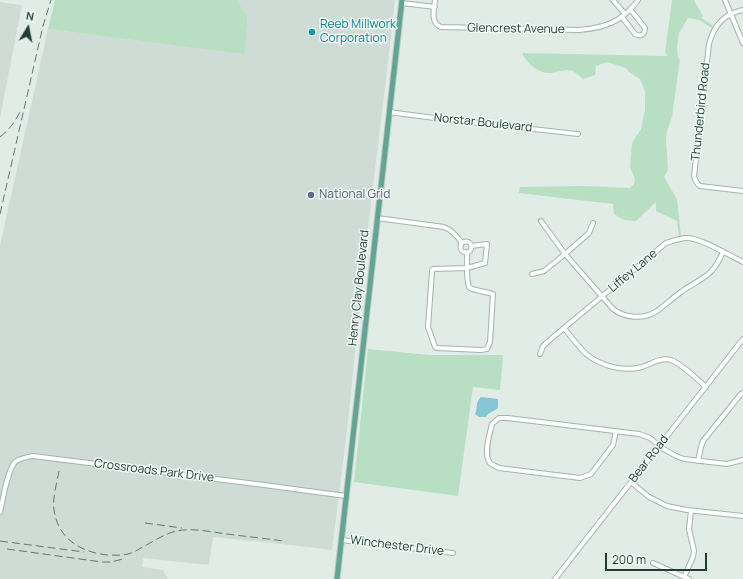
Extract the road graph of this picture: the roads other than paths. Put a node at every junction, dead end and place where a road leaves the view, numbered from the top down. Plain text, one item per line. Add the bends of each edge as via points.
1 (435, 0) edge
2 (613, 0) edge
3 (638, 0) edge
4 (725, 0) edge
5 (402, 1) edge
6 (434, 7) junction
7 (630, 9) junction
8 (743, 10) edge
9 (731, 14) junction
10 (623, 16) junction
11 (743, 43) edge
12 (389, 112) junction
13 (578, 134) dead end
14 (743, 190) edge
15 (377, 218) junction
16 (541, 221) dead end
17 (593, 223) dead end
18 (462, 243) junction
19 (471, 246) junction
20 (723, 252) junction
21 (467, 253) junction
22 (566, 254) junction
23 (743, 262) edge
24 (467, 268) junction
25 (532, 274) dead end
26 (602, 296) junction
27 (564, 328) junction
28 (743, 340) edge
29 (540, 354) dead end
30 (706, 387) junction
31 (743, 393) edge
32 (616, 431) junction
33 (659, 446) junction
34 (743, 460) edge
35 (698, 461) junction
36 (631, 482) junction
37 (346, 496) junction
38 (691, 511) junction
39 (0, 512) edge
40 (743, 516) edge
41 (341, 540) junction
42 (453, 553) dead end
43 (653, 562) dead end
44 (684, 577) junction
45 (337, 579) edge
46 (555, 579) edge
47 (689, 579) edge

1 - 6 street
2 - 10 street
3 - 7 street, Glencrest Avenue
4 - 9 street
5 - 6 street
5 - 12 main road, Henry Clay Boulevard
6 - 10 street, Glencrest Avenue via 435,22 442,27 579,30 605,26
7 - 10 street, Glencrest Avenue
7 - 10 street via 645,28 645,32 640,36 635,34
8 - 9 street, Thunderbird Road
9 - 11 street
9 - 14 street, Thunderbird Road via 716,26 709,44 694,176 700,186
12 - 13 street, Norstar Boulevard
12 - 15 main road, Henry Clay Boulevard
15 - 18 street via 444,227 451,230
15 - 37 main road, Henry Clay Boulevard
16 - 22 street
17 - 22 street via 589,232
18 - 19 street via 467,242
18 - 21 street via 460,249
19 - 21 street
19 - 24 street via 487,244 485,263
20 - 23 street, Liffey Lane
20 - 26 street, Liffey Lane via 699,240 674,240 663,245
20 - 26 street via 719,262 708,275 647,315 624,315 613,309
21 - 24 street
22 - 25 street via 544,271
22 - 26 street
24 - 24 street via 469,288 493,294 490,342 487,349 481,350 437,348 428,327 432,271
26 - 27 street, Liffey Lane
27 - 29 street, Liffey Lane via 543,346
27 - 30 street via 586,354 601,363 630,369 640,368 659,360 670,360
28 - 30 street, Bear Road
30 - 33 street, Bear Road
31 - 35 street via 703,441
32 - 32 street via 613,445 591,474 580,478 499,468 488,459 487,449 492,424 499,418
32 - 33 street via 639,434 650,438
33 - 35 street via 676,456
33 - 36 street, Bear Road
34 - 35 street via 727,464
36 - 38 street via 661,504
36 - 46 street, Bear Road
37 - 39 street, Crossroads Park Drive via 33,456 20,459 11,467
37 - 41 main road, Henry Clay Boulevard
38 - 40 street
38 - 44 street via 690,529 694,551
41 - 42 street, Winchester Drive
41 - 45 main road, Henry Clay Boulevard
43 - 44 street
44 - 47 street

